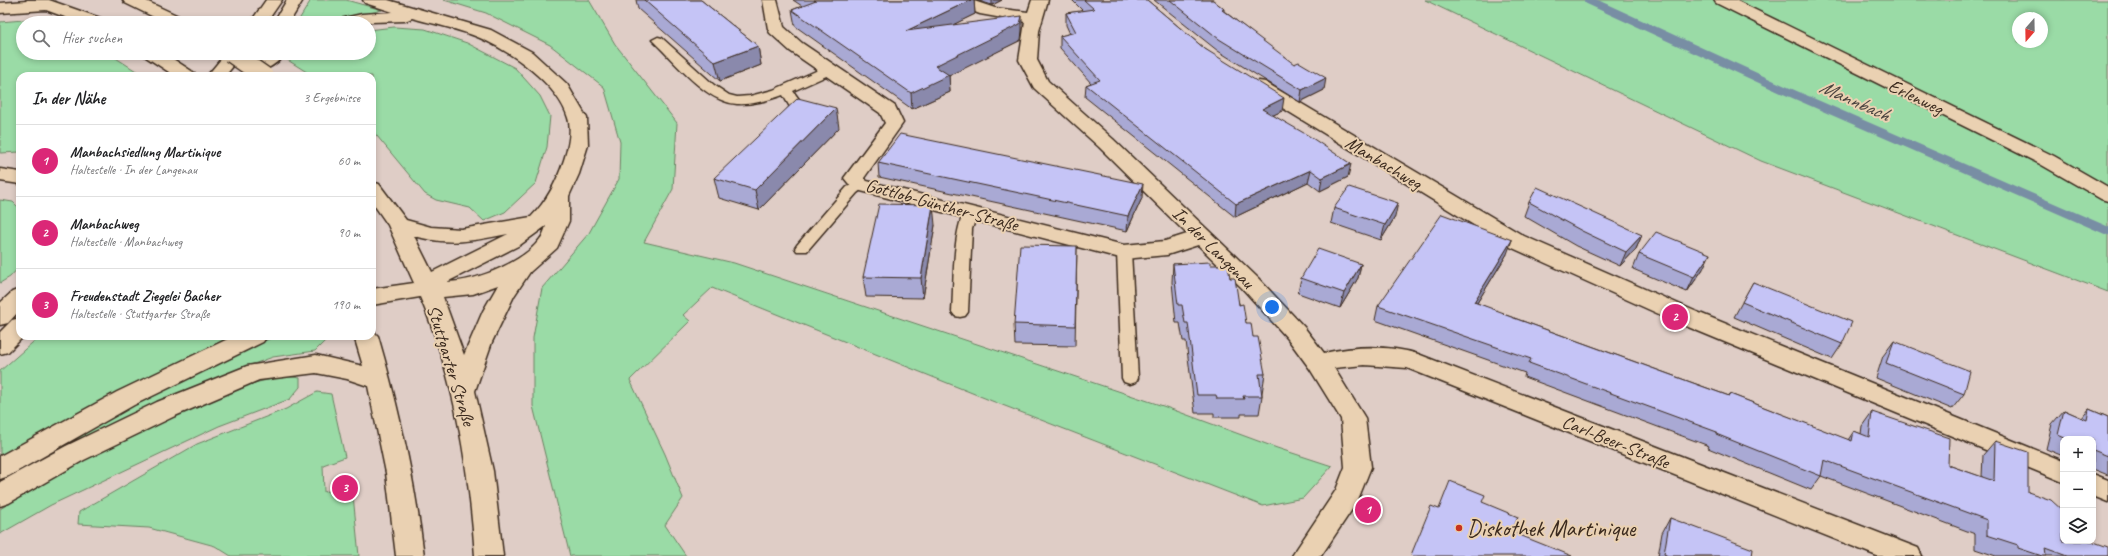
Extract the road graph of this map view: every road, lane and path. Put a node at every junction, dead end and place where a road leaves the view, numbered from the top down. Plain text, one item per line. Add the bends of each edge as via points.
1 (131, 0) edge
2 (274, 0) edge
3 (295, 0) edge
4 (371, 0) edge
5 (957, 0) edge
6 (1722, 0) edge
7 (770, 1) dead end
8 (42, 3) edge
9 (0, 8) edge
10 (1038, 9) edge
11 (78, 16) edge
12 (166, 16) edge
13 (263, 16) edge
14 (285, 16) edge
15 (428, 16) junction
16 (376, 18) edge
17 (658, 40) dead end
18 (163, 60) edge
19 (229, 60) edge
20 (238, 60) edge
21 (258, 60) edge
22 (269, 60) edge
23 (829, 70) junction
24 (181, 72) edge
25 (219, 72) edge
26 (251, 72) edge
27 (254, 72) edge
28 (255, 72) edge
29 (1244, 76) edge
30 (784, 88) junction
31 (776, 129) edge
32 (16, 168) edge
33 (0, 170) edge
34 (0, 175) edge
35 (16, 177) edge
36 (860, 185) junction
37 (376, 194) edge
38 (2108, 195) edge
39 (559, 196) junction
40 (971, 212) junction
41 (539, 221) junction
42 (398, 225) junction
43 (1203, 236) junction
44 (802, 248) dead end
45 (1124, 252) junction
46 (522, 268) junction
47 (427, 288) junction
48 (376, 296) edge
49 (16, 301) edge
50 (960, 312) dead end
51 (0, 317) edge
52 (16, 330) edge
53 (246, 340) edge
54 (367, 340) edge
55 (0, 346) edge
56 (1318, 363) junction
57 (1130, 378) dead end
58 (379, 381) junction
59 (463, 391) junction
60 (0, 469) edge
61 (2060, 471) edge
62 (2096, 486) edge
63 (2108, 491) edge
64 (0, 495) edge
65 (410, 556) edge
66 (489, 556) edge
67 (1306, 556) edge
68 (1908, 556) edge

1 - 12 street
2 - 13 street
3 - 14 street
4 - 15 street
5 - 10 street via 972,7 1007,16
6 - 38 street, Erlenweg via 2047,160
7 - 23 street, Gottlob-Günther-Straße via 776,29
8 - 9 street
8 - 11 street
10 - 43 street, In der Langenau via 1031,31 1028,60 1040,84
15 - 16 street via 391,15
15 - 39 street via 486,34 526,56 561,88 578,118 578,145
17 - 30 lane via 716,93 724,97 745,101 758,99
18 - 24 street
19 - 25 street
20 - 26 street, bridge
21 - 27 street
22 - 28 street
23 - 30 lane
23 - 36 street, Gottlob-Günther-Straße via 888,110 894,123 854,178
29 - 61 street, Manbachweg via 1516,241 1689,318
30 - 31 lane via 796,107
32 - 33 street
34 - 35 street
36 - 40 street, Gottlob-Günther-Straße
36 - 44 lane via 852,190
37 - 42 street, Stuttgarter Straße
39 - 41 street
39 - 46 street via 559,221 549,243
40 - 45 street, Gottlob-Günther-Straße
40 - 50 lane via 965,229
41 - 42 street via 461,236 431,234
41 - 47 street via 513,240 442,275
42 - 47 street, Stuttgarter Straße
43 - 45 street, Gottlob-Günther-Straße via 1167,248
43 - 56 street, In der Langenau via 1296,333
45 - 57 lane
46 - 47 street via 473,287 449,290
46 - 59 street via 495,307
47 - 48 street
47 - 59 street, Stuttgarter Straße via 445,332
49 - 51 street
52 - 55 street
53 - 60 street via 183,368 50,438
54 - 58 street
56 - 67 street, In der Langenau via 1353,418 1358,467 1348,494
56 - 68 street, Carl-Beer-Straße via 1339,357 1370,355 1410,360
58 - 64 street via 350,371 316,364 255,372 166,409 75,453
58 - 65 street via 406,512
59 - 66 street, Stuttgarter Straße via 478,458
62 - 63 street

